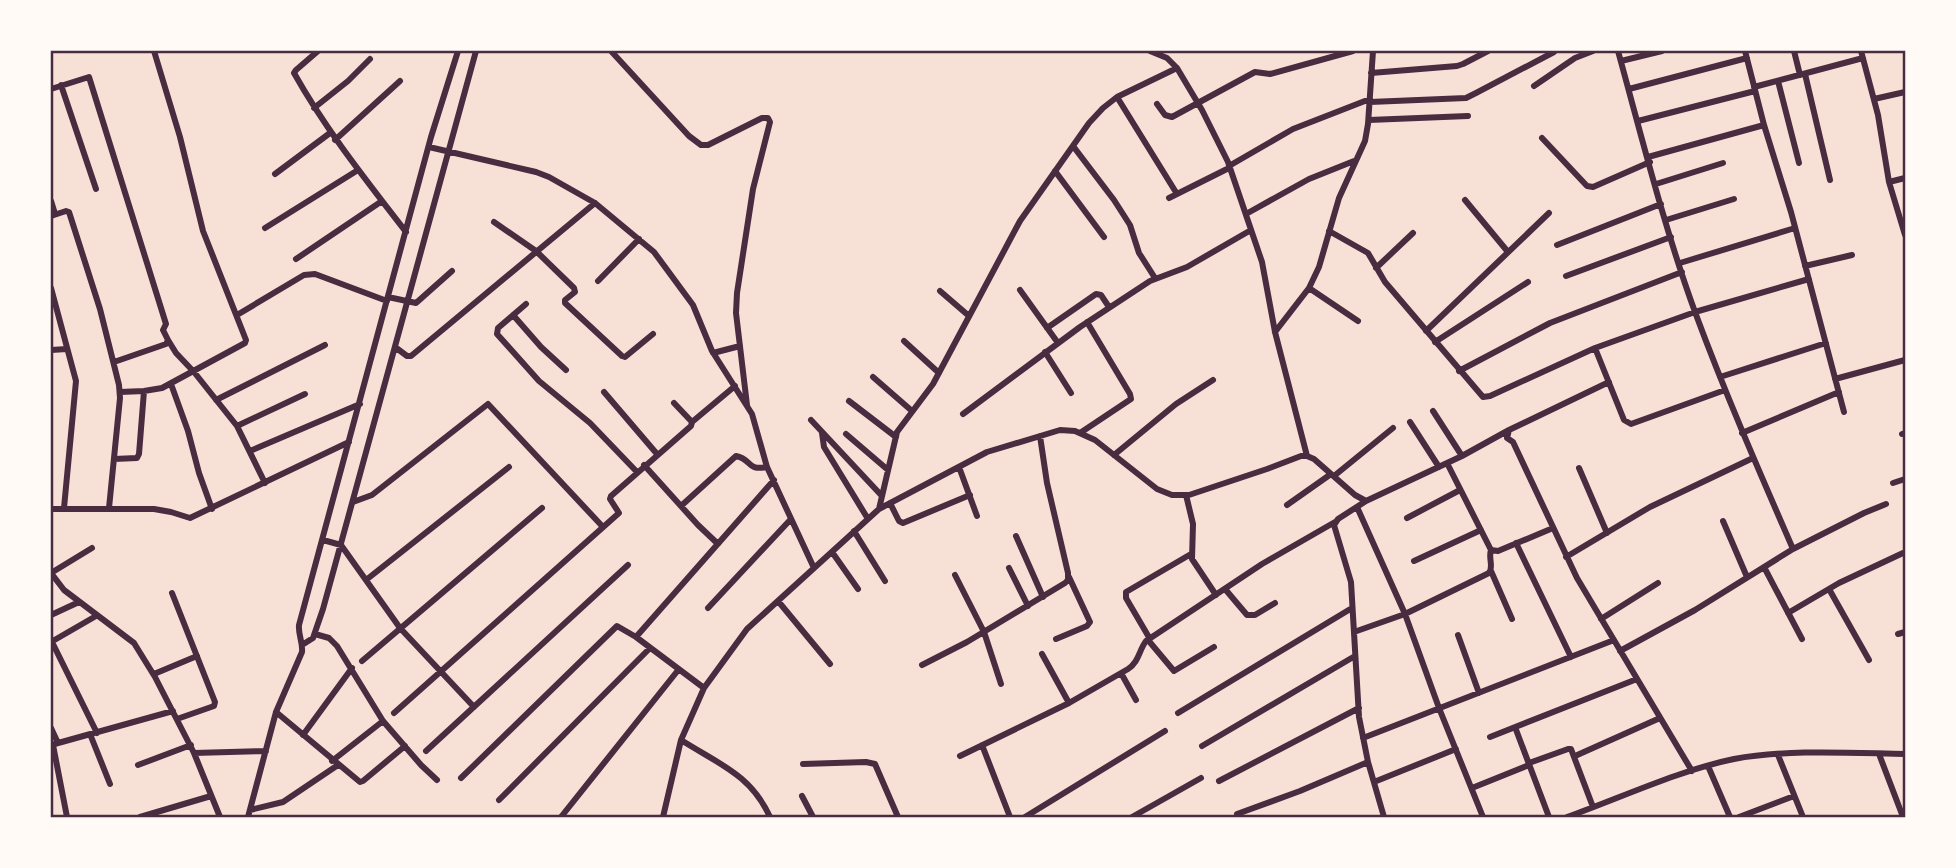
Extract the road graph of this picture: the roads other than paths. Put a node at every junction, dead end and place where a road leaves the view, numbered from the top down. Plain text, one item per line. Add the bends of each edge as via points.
1 (154, 51) edge
2 (318, 51) edge
3 (458, 51) edge
4 (477, 51) edge
5 (611, 51) edge
6 (1150, 51) edge
7 (1353, 51) edge
8 (1373, 51) edge
9 (1489, 51) edge
10 (1554, 51) edge
11 (1592, 51) edge
12 (1618, 51) edge
13 (1662, 51) edge
14 (1794, 51) edge
15 (1746, 55) edge
16 (1862, 55) edge
17 (370, 59) dead end
18 (1621, 61) junction
19 (1177, 68) junction
20 (1371, 72) junction
21 (1803, 74) junction
22 (400, 81) dead end
23 (1778, 81) junction
24 (61, 85) junction
25 (1534, 86) dead end
26 (51, 89) edge
27 (1629, 89) junction
28 (1755, 89) junction
29 (1905, 92) edge
30 (1117, 97) junction
31 (1874, 99) junction
32 (1370, 101) junction
33 (1157, 104) dead end
34 (1198, 104) junction
35 (314, 108) junction
36 (1468, 116) dead end
37 (1369, 120) junction
38 (1638, 121) junction
39 (1764, 125) junction
40 (333, 137) junction
41 (1542, 138) dead end
42 (1073, 146) junction
43 (429, 147) junction
44 (448, 152) junction
45 (1649, 160) junction
46 (1355, 161) junction
47 (1723, 163) dead end
48 (1799, 163) dead end
49 (1229, 167) junction
50 (358, 170) junction
51 (1055, 171) junction
52 (275, 174) dead end
53 (1905, 178) edge
54 (1830, 180) dead end
55 (1889, 182) junction
56 (1656, 184) junction
57 (96, 189) dead end
58 (1177, 194) junction
59 (1169, 198) dead end
60 (1734, 199) dead end
61 (1465, 200) dead end
62 (51, 201) edge
63 (382, 201) junction
64 (595, 203) junction
65 (1661, 204) junction
66 (1549, 213) dead end
67 (1246, 214) junction
68 (53, 215) edge
69 (1666, 220) junction
70 (494, 222) dead end
71 (1904, 227) edge
72 (265, 228) dead end
73 (1795, 228) junction
74 (1251, 230) junction
75 (1329, 231) junction
76 (406, 232) junction
77 (1413, 233) dead end
78 (1905, 235) edge
79 (1104, 237) dead end
80 (1671, 237) junction
81 (639, 239) junction
82 (1557, 245) dead end
83 (536, 251) junction
84 (1507, 252) junction
85 (1852, 255) dead end
86 (296, 259) dead end
87 (1679, 263) junction
88 (1805, 266) junction
89 (1377, 268) junction
90 (452, 271) dead end
91 (1682, 272) junction
92 (1566, 276) dead end
93 (1155, 278) junction
94 (1809, 279) junction
95 (598, 281) dead end
96 (1528, 282) dead end
97 (51, 288) edge
98 (1309, 288) junction
99 (1020, 290) dead end
100 (940, 292) dead end
101 (388, 299) junction
102 (407, 301) junction
103 (526, 304) dead end
104 (1109, 307) junction
105 (1695, 312) junction
106 (237, 315) junction
107 (513, 315) junction
108 (969, 316) junction
109 (1358, 321) dead end
110 (1087, 322) junction
111 (1047, 328) junction
112 (1426, 331) junction
113 (1275, 332) junction
114 (653, 334) dead end
115 (168, 340) junction
116 (904, 341) dead end
117 (1435, 342) junction
118 (1058, 343) junction
119 (1826, 343) junction
120 (324, 345) dead end
121 (740, 346) junction
122 (395, 347) junction
123 (1595, 348) junction
124 (67, 349) junction
125 (51, 350) edge
126 (1045, 352) junction
127 (713, 353) junction
128 (1905, 360) edge
129 (114, 362) junction
130 (566, 370) dead end
131 (1459, 371) junction
132 (194, 372) junction
133 (939, 373) junction
134 (873, 377) dead end
135 (1720, 377) junction
136 (1835, 379) junction
137 (1213, 380) dead end
138 (1609, 382) junction
139 (171, 384) junction
140 (735, 386) junction
141 (1725, 390) junction
142 (144, 391) junction
143 (120, 392) junction
144 (604, 392) dead end
145 (1839, 392) junction
146 (1071, 393) dead end
147 (305, 394) dead end
148 (216, 400) junction
149 (849, 401) dead end
150 (674, 403) dead end
151 (360, 404) junction
152 (747, 407) junction
153 (912, 411) junction
154 (1433, 411) dead end
155 (1844, 412) dead end
156 (963, 414) dead end
157 (811, 420) dead end
158 (692, 422) junction
159 (1410, 422) dead end
160 (237, 426) junction
161 (1393, 428) dead end
162 (1509, 430) junction
163 (822, 433) junction
164 (846, 433) dead end
165 (1080, 433) junction
166 (1742, 433) junction
167 (1040, 436) junction
168 (896, 437) junction
169 (349, 442) junction
170 (250, 452) junction
171 (657, 454) junction
172 (1114, 455) junction
173 (1307, 456) junction
174 (1462, 456) junction
175 (1754, 458) junction
176 (114, 459) junction
177 (1447, 463) junction
178 (644, 465) junction
179 (509, 467) dead end
180 (767, 467) junction
181 (959, 467) junction
182 (1439, 467) junction
183 (1579, 468) dead end
184 (888, 470) junction
185 (636, 472) junction
186 (1333, 475) junction
187 (1905, 479) edge
188 (774, 480) junction
189 (265, 483) junction
190 (1893, 483) dead end
191 (1460, 490) junction
192 (970, 495) junction
193 (1186, 495) junction
194 (882, 496) junction
195 (1366, 501) junction
196 (353, 502) junction
197 (890, 503) junction
198 (1886, 504) dead end
199 (1287, 505) dead end
200 (681, 506) junction
201 (1357, 507) junction
202 (64, 508) junction
203 (109, 508) junction
204 (542, 508) dead end
205 (51, 509) edge
206 (212, 509) junction
207 (879, 509) junction
208 (977, 516) dead end
209 (1407, 518) dead end
210 (791, 519) junction
211 (867, 519) junction
212 (1723, 521) dead end
213 (1335, 522) junction
214 (603, 527) junction
215 (1553, 528) junction
216 (1481, 530) junction
217 (854, 531) junction
218 (1607, 533) junction
219 (1016, 536) dead end
220 (323, 540) junction
221 (1516, 543) junction
222 (718, 544) junction
223 (341, 545) junction
224 (92, 548) dead end
225 (1793, 549) junction
226 (1491, 550) junction
227 (832, 552) junction
228 (1903, 553) dead end
229 (1191, 554) junction
230 (1566, 556) junction
231 (1414, 561) dead end
232 (628, 565) dead end
233 (1764, 567) junction
234 (814, 568) junction
235 (1009, 568) dead end
236 (1491, 571) junction
237 (51, 573) edge
238 (955, 575) dead end
239 (1068, 576) junction
240 (1747, 577) junction
241 (366, 580) junction
242 (885, 581) dead end
243 (1658, 583) dead end
244 (858, 589) dead end
245 (1225, 589) junction
246 (1829, 589) junction
247 (172, 593) dead end
248 (1216, 595) junction
249 (1042, 597) junction
250 (778, 601) junction
251 (79, 602) junction
252 (1275, 603) dead end
253 (1028, 606) junction
254 (708, 608) dead end
255 (1352, 608) junction
256 (1788, 613) junction
257 (1405, 614) junction
258 (51, 615) edge
259 (96, 616) junction
260 (1512, 619) dead end
261 (1601, 619) junction
262 (400, 628) junction
263 (316, 632) junction
264 (984, 632) junction
265 (1354, 632) junction
266 (1458, 635) dead end
267 (636, 637) junction
268 (1056, 639) dead end
269 (1149, 639) junction
270 (1802, 639) dead end
271 (1614, 640) junction
272 (51, 642) edge
273 (302, 645) junction
274 (1214, 647) dead end
275 (650, 648) junction
276 (1620, 651) junction
277 (1042, 654) dead end
278 (197, 656) junction
279 (1355, 656) junction
280 (1570, 657) junction
281 (1869, 660) dead end
282 (362, 661) dead end
283 (830, 664) dead end
284 (922, 665) dead end
285 (352, 668) junction
286 (680, 669) junction
287 (440, 671) junction
288 (1121, 673) junction
289 (154, 674) junction
290 (1637, 679) junction
291 (1001, 684) dead end
292 (705, 688) junction
293 (1479, 693) junction
294 (1136, 700) dead end
295 (1069, 703) junction
296 (474, 707) junction
297 (1359, 708) junction
298 (1440, 708) junction
299 (173, 711) junction
300 (276, 712) junction
301 (394, 713) dead end
302 (1178, 713) dead end
303 (1660, 718) junction
304 (177, 719) junction
305 (383, 721) junction
306 (1515, 727) junction
307 (51, 729) edge
308 (1165, 731) dead end
309 (94, 734) junction
310 (303, 735) junction
311 (1490, 737) dead end
312 (1363, 738) junction
313 (681, 740) junction
314 (54, 744) edge
315 (191, 745) junction
316 (405, 746) junction
317 (982, 746) junction
318 (1202, 746) dead end
319 (1456, 749) junction
320 (266, 751) junction
321 (426, 751) dead end
322 (194, 753) junction
323 (1879, 754) junction
324 (1905, 754) edge
325 (1778, 755) junction
326 (960, 756) dead end
327 (1574, 756) junction
328 (1368, 762) junction
329 (335, 763) junction
330 (803, 764) dead end
331 (1529, 764) junction
332 (138, 765) dead end
333 (1708, 766) junction
334 (1692, 771) junction
335 (461, 778) dead end
336 (1202, 778) dead end
337 (437, 780) dead end
338 (1219, 781) dead end
339 (1374, 782) junction
340 (110, 784) dead end
341 (1472, 788) junction
342 (211, 796) junction
343 (802, 796) dead end
344 (1794, 796) junction
345 (499, 800) dead end
346 (1594, 807) junction
347 (249, 814) edge
348 (1237, 814) dead end
349 (67, 817) edge
350 (140, 817) edge
351 (220, 817) edge
352 (561, 817) edge
353 (663, 817) edge
354 (770, 817) edge
355 (813, 817) edge
356 (898, 817) edge
357 (1010, 817) edge
358 (1025, 817) edge
359 (1132, 817) edge
360 (1384, 817) edge
361 (1483, 817) edge
362 (1549, 817) edge
363 (1567, 817) edge
364 (1730, 817) edge
365 (1739, 817) edge
366 (1803, 817) edge
367 (1903, 817) edge

1 - 106 street via 203,231
2 - 35 street via 294,73
3 - 43 street
4 - 44 street
5 - 121 street via 701,145 762,118 770,122 738,279
6 - 19 street
7 - 34 street via 1270,74 1255,72
8 - 20 street
9 - 20 street via 1457,66
10 - 32 street via 1465,97
11 - 25 street
12 - 18 street
13 - 18 street
14 - 21 street
15 - 27 street
15 - 28 street
16 - 21 street
16 - 31 street
17 - 35 street
18 - 27 street
19 - 30 street
19 - 34 street
20 - 32 street
21 - 23 street
21 - 54 street
22 - 40 street
23 - 28 street
23 - 48 street
24 - 26 street
24 - 57 street
24 - 115 street via 89,78
27 - 38 street
28 - 38 street
28 - 39 street
29 - 31 street
30 - 42 street
30 - 58 street
31 - 55 street
32 - 37 street
32 - 49 street via 1293,129
33 - 34 street via 1172,117
34 - 49 street
35 - 40 street
36 - 37 street
37 - 46 street
38 - 45 street
39 - 45 street
39 - 73 street
40 - 50 street
40 - 52 street
41 - 45 street via 1587,186
42 - 51 street
42 - 93 street via 1130,225 1139,253
43 - 44 street
43 - 76 street
44 - 64 street via 536,172
44 - 102 street
45 - 56 street
46 - 67 street via 1309,179
46 - 75 street
47 - 56 street
49 - 58 street
49 - 67 street
50 - 63 street
50 - 72 street
51 - 79 street
51 - 108 street via 1016,229
53 - 55 street
55 - 71 street
56 - 65 street
58 - 59 street
60 - 69 street
61 - 84 street
62 - 68 street
63 - 76 street
63 - 86 street
64 - 81 street
64 - 83 street
65 - 69 street
65 - 82 street
66 - 84 street
67 - 74 street
68 - 129 street via 69,212
69 - 80 street
70 - 83 street
71 - 78 street
73 - 87 street
73 - 88 street
74 - 93 street via 1187,267
74 - 113 street
75 - 89 street via 1368,253
75 - 98 street
76 - 101 street
77 - 89 street
80 - 87 street
80 - 92 street
81 - 95 street
81 - 127 street via 693,305
83 - 114 street via 574,288 565,303 622,356
83 - 122 street via 411,356
84 - 112 street
85 - 88 street
87 - 91 street
88 - 94 street
89 - 112 street
90 - 102 street via 417,302
91 - 105 street
91 - 131 street via 1550,323
93 - 104 street
94 - 105 street
94 - 119 street
96 - 117 street
97 - 124 street
98 - 109 street
98 - 113 street
99 - 111 street
100 - 108 street
101 - 102 street
101 - 106 street via 309,274
101 - 151 street
102 - 122 street
103 - 107 street
104 - 110 street
104 - 111 street via 1096,294
105 - 123 street
105 - 135 street
106 - 132 street via 245,343
107 - 130 street
107 - 185 street via 497,334 539,381 590,423
108 - 133 street
110 - 118 street
110 - 165 street via 1131,399
111 - 118 street
112 - 117 street
113 - 173 street
115 - 129 street
115 - 132 street
116 - 133 street
117 - 131 street
118 - 126 street
119 - 135 street
119 - 136 street
120 - 148 street
121 - 127 street
121 - 152 street
122 - 196 street
123 - 131 street via 1486,397
123 - 138 street
124 - 125 street
124 - 202 street via 76,387
126 - 146 street
126 - 156 street
127 - 140 street
128 - 136 street
129 - 143 street
132 - 139 street
132 - 148 street
133 - 153 street
134 - 153 street
135 - 141 street
136 - 145 street
137 - 172 street
138 - 141 street via 1624,420 1631,424
138 - 162 street
139 - 142 street
139 - 206 street
140 - 152 street
140 - 158 street
141 - 166 street
142 - 143 street
142 - 176 street via 139,454 134,460
143 - 176 street
144 - 171 street
145 - 155 street
145 - 166 street
147 - 160 street
148 - 160 street
149 - 168 street
150 - 158 street
151 - 169 street
151 - 170 street
152 - 180 street
153 - 168 street
154 - 174 street
157 - 163 street
158 - 171 street
159 - 182 street
160 - 170 street
161 - 186 street
162 - 174 street
162 - 215 street via 1507,438 1513,442
163 - 194 street
163 - 211 street via 824,447
164 - 184 street
165 - 167 street via 1060,430
165 - 172 street
166 - 175 street
167 - 181 street via 987,452
167 - 239 street
168 - 184 street
169 - 189 street
169 - 220 street
170 - 189 street
171 - 178 street
172 - 193 street via 1157,489
173 - 186 street
173 - 193 street
174 - 177 street
175 - 218 street via 1659,502
175 - 225 street
176 - 203 street
177 - 182 street
177 - 191 street
178 - 185 street
178 - 200 street
179 - 241 street
180 - 188 street
180 - 200 street via 758,469 736,456
181 - 192 street
181 - 197 street
182 - 195 street
183 - 218 street
184 - 194 street
185 - 214 street via 610,497 619,511
186 - 195 street
186 - 199 street
187 - 190 street
188 - 210 street
188 - 222 street
189 - 206 street
191 - 209 street
191 - 216 street
192 - 197 street via 903,523
192 - 208 street
193 - 229 street via 1193,524
194 - 207 street
195 - 201 street
196 - 214 street via 372,495 487,404
196 - 223 street
197 - 207 street
198 - 225 street
200 - 222 street
201 - 213 street
201 - 257 street
202 - 203 street
202 - 205 street
203 - 206 street via 163,510 187,519
204 - 262 street
207 - 211 street
210 - 234 street
210 - 254 street
211 - 217 street
212 - 240 street
213 - 245 street
213 - 255 street via 1351,582
214 - 287 street
215 - 221 street
215 - 230 street
216 - 226 street
216 - 231 street
217 - 227 street
217 - 242 street
218 - 230 street
219 - 249 street
220 - 223 street
220 - 273 street via 299,625
221 - 226 street
221 - 280 street
222 - 267 street
223 - 241 street
223 - 263 street
224 - 237 street
225 - 233 street
226 - 236 street
227 - 234 street
227 - 244 street
228 - 246 street
229 - 248 street
229 - 269 street via 1126,592
230 - 261 street
232 - 296 street
233 - 240 street
233 - 256 street
234 - 250 street
235 - 253 street
236 - 257 street
236 - 260 street
237 - 251 street
238 - 264 street
239 - 249 street via 1065,583
239 - 268 street via 1090,622
240 - 276 street
241 - 262 street
243 - 261 street
245 - 248 street
245 - 252 street via 1247,615
246 - 256 street
246 - 281 street
247 - 278 street
248 - 269 street
249 - 253 street
250 - 283 street
250 - 292 street via 747,629
251 - 258 street
251 - 259 street
253 - 264 street
255 - 265 street
255 - 302 street
256 - 270 street
257 - 265 street
257 - 298 street
259 - 272 street
259 - 289 street via 134,643
261 - 271 street
262 - 282 street
262 - 287 street
263 - 273 street via 312,641
263 - 285 street via 333,641
264 - 284 street
264 - 291 street
265 - 279 street
266 - 293 street
267 - 275 street
267 - 335 street via 615,628
269 - 274 street via 1174,671
269 - 288 street via 1136,663
271 - 276 street
271 - 280 street
272 - 309 street
273 - 300 street
275 - 286 street
275 - 345 street
276 - 290 street
277 - 295 street
278 - 289 street
278 - 304 street via 215,704
279 - 297 street
279 - 318 street
280 - 293 street
285 - 305 street
285 - 310 street
286 - 292 street
286 - 352 street
287 - 296 street
287 - 301 street
288 - 294 street
288 - 295 street
289 - 299 street
290 - 303 street
290 - 306 street
292 - 313 street
293 - 298 street
295 - 317 street
296 - 321 street
297 - 312 street
297 - 338 street
298 - 312 street
298 - 319 street
299 - 304 street
299 - 309 street
300 - 310 street
300 - 320 street
303 - 327 street
303 - 334 street
304 - 315 street
305 - 316 street
305 - 329 street
306 - 311 street
306 - 331 street
307 - 314 street
308 - 358 street
309 - 314 street
309 - 340 street
310 - 329 street
312 - 328 street
313 - 353 street
313 - 354 street via 747,782
314 - 349 street
315 - 322 street
315 - 332 street
316 - 329 street via 360,782
316 - 337 street
317 - 326 street
317 - 357 street
319 - 339 street
319 - 341 street
320 - 322 street
320 - 347 street
322 - 342 street
323 - 324 street
323 - 325 street
323 - 367 street
325 - 333 street
325 - 344 street
327 - 331 street via 1568,749
327 - 346 street
328 - 339 street
328 - 348 street
329 - 347 street via 283,802
330 - 356 street via 874,764
331 - 341 street
331 - 362 street
333 - 334 street
333 - 364 street
334 - 346 street
336 - 359 street
339 - 360 street
341 - 361 street
342 - 350 street
342 - 351 street
343 - 355 street
344 - 365 street
344 - 366 street
346 - 363 street

